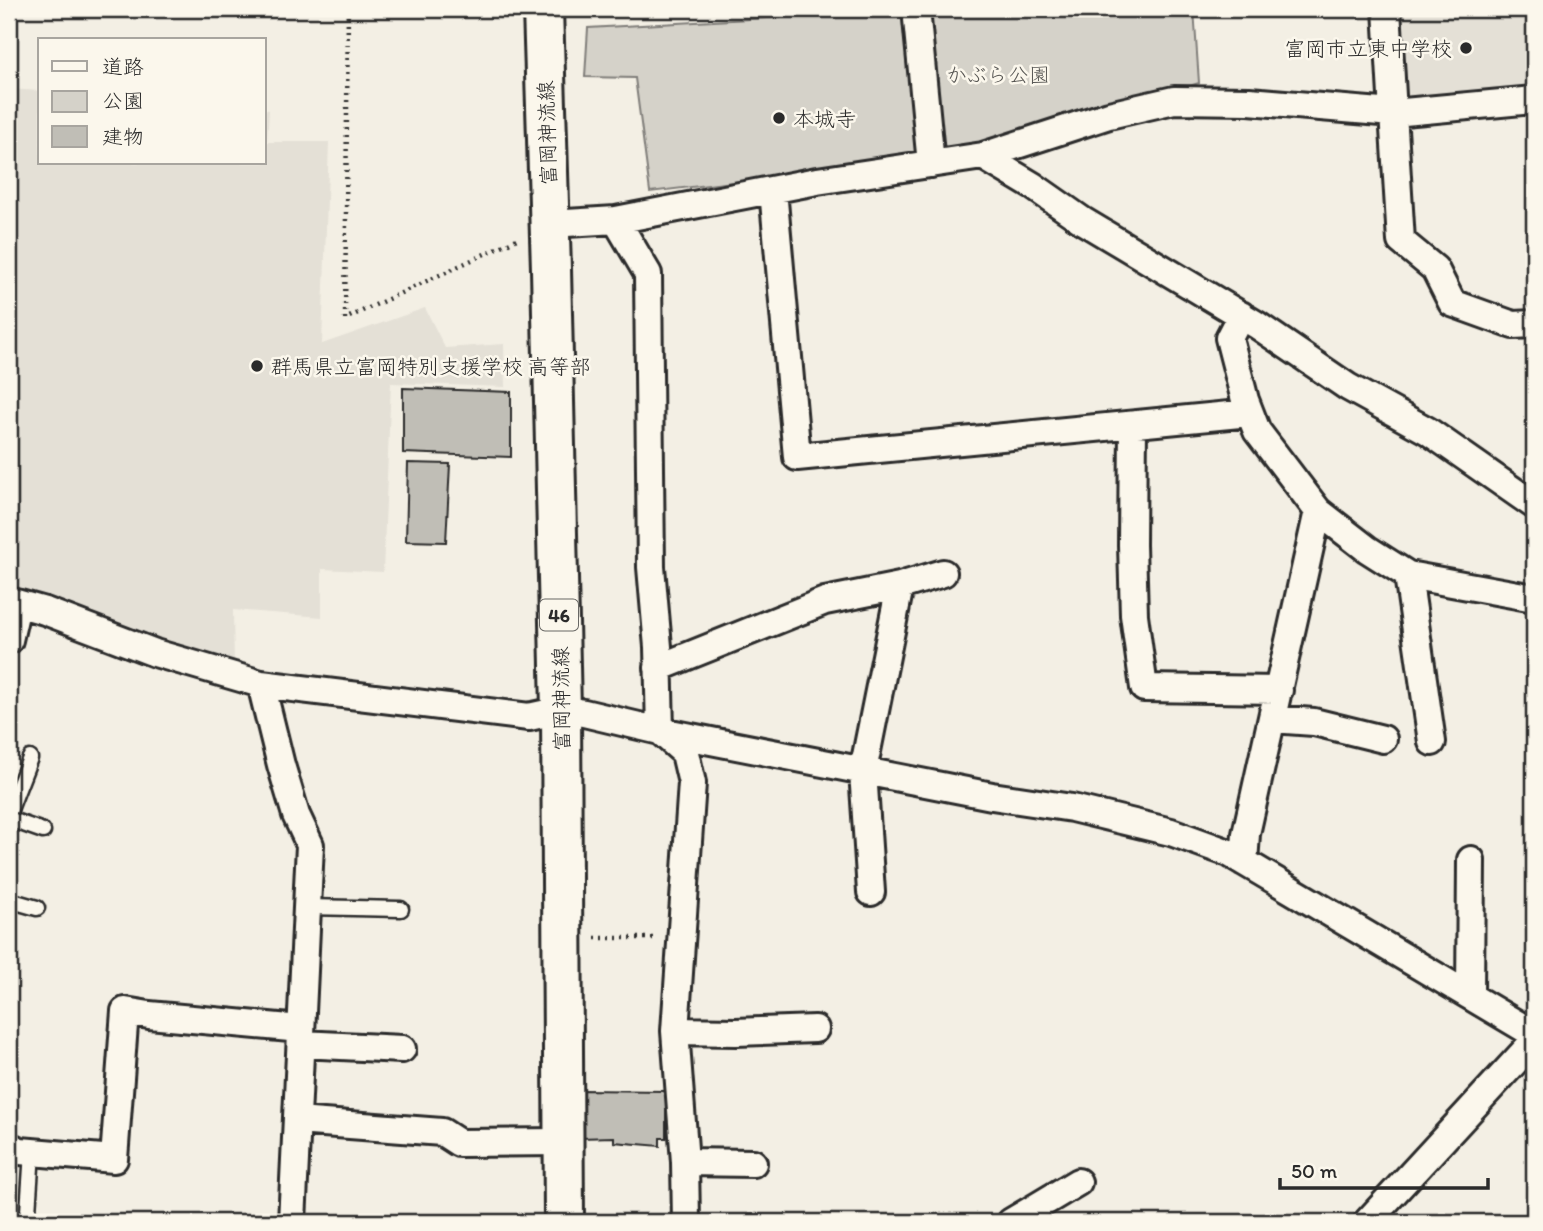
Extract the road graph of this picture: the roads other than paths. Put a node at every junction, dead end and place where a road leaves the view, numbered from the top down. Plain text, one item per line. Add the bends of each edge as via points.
1 (542, 9) edge
2 (916, 9) edge
3 (1387, 9) edge
4 (1534, 100) edge
5 (1393, 114) junction
6 (982, 156) junction
7 (931, 164) junction
8 (773, 190) junction
9 (616, 220) junction
10 (537, 229) junction
11 (1241, 316) junction
12 (1534, 324) edge
13 (1250, 414) junction
14 (1133, 425) junction
15 (1534, 505) edge
16 (1318, 511) junction
17 (943, 573) dead end
18 (1408, 575) junction
19 (900, 586) junction
20 (1534, 598) edge
21 (13, 603) edge
22 (9, 640) edge
23 (658, 668) junction
24 (261, 684) junction
25 (1279, 690) junction
26 (561, 710) junction
27 (1272, 719) junction
28 (660, 731) junction
29 (1384, 739) dead end
30 (1432, 742) dead end
31 (30, 758) dead end
32 (863, 771) junction
33 (9, 812) edge
34 (9, 819) edge
35 (43, 831) dead end
36 (1471, 860) dead end
37 (1244, 862) junction
38 (871, 892) dead end
39 (9, 900) edge
40 (307, 907) junction
41 (37, 908) dead end
42 (401, 909) dead end
43 (1470, 996) junction
44 (815, 1030) dead end
45 (675, 1031) junction
46 (1534, 1034) edge
47 (301, 1037) junction
48 (1534, 1041) edge
49 (402, 1049) dead end
50 (297, 1121) junction
51 (564, 1142) junction
52 (20, 1149) edge
53 (685, 1162) junction
54 (753, 1163) dead end
55 (1078, 1182) dead end
56 (28, 1212) dead end
57 (1368, 1221) edge
58 (292, 1222) edge
59 (565, 1222) edge
60 (686, 1222) edge
61 (1011, 1222) edge

1 - 10 main road, 富岡神流線 / 46
2 - 7 street
3 - 5 street
4 - 5 street
5 - 6 street via 1249,101 1174,100
5 - 12 street via 1401,241 1434,269 1452,303 1513,325
6 - 7 street
6 - 11 street
7 - 8 street
8 - 9 street
8 - 14 street via 797,457
9 - 10 street
9 - 23 street via 648,274 651,567
10 - 26 main road, 富岡神流線 / 46
11 - 13 street via 1229,338
11 - 15 street via 1348,387 1428,431
13 - 14 street
13 - 16 street via 1257,431
14 - 25 street via 1134,615 1144,688
16 - 18 street
16 - 25 street
17 - 19 street
18 - 20 street
18 - 30 street
19 - 23 street via 825,601
19 - 32 street
21 - 22 street
21 - 24 street
23 - 28 street
24 - 26 street via 529,717
24 - 40 street via 292,803 310,845
25 - 27 street
26 - 28 street
26 - 51 main road, 富岡神流線 / 46
27 - 29 street via 1314,722
27 - 37 street
28 - 32 street
28 - 45 street via 685,753 692,783
31 - 33 lane
32 - 37 street via 1072,808 1171,832
32 - 38 street
34 - 35 lane
36 - 43 street
37 - 43 street
39 - 41 lane
40 - 42 lane
40 - 47 street
43 - 46 street
44 - 45 street
45 - 53 street
47 - 49 street
47 - 50 street
47 - 52 street via 125,1011 114,1159
48 - 57 street
50 - 51 street via 442,1132 460,1143
50 - 58 street
51 - 59 main road, 富岡神流線 / 46
52 - 56 lane
53 - 54 street
53 - 60 street
55 - 61 street

